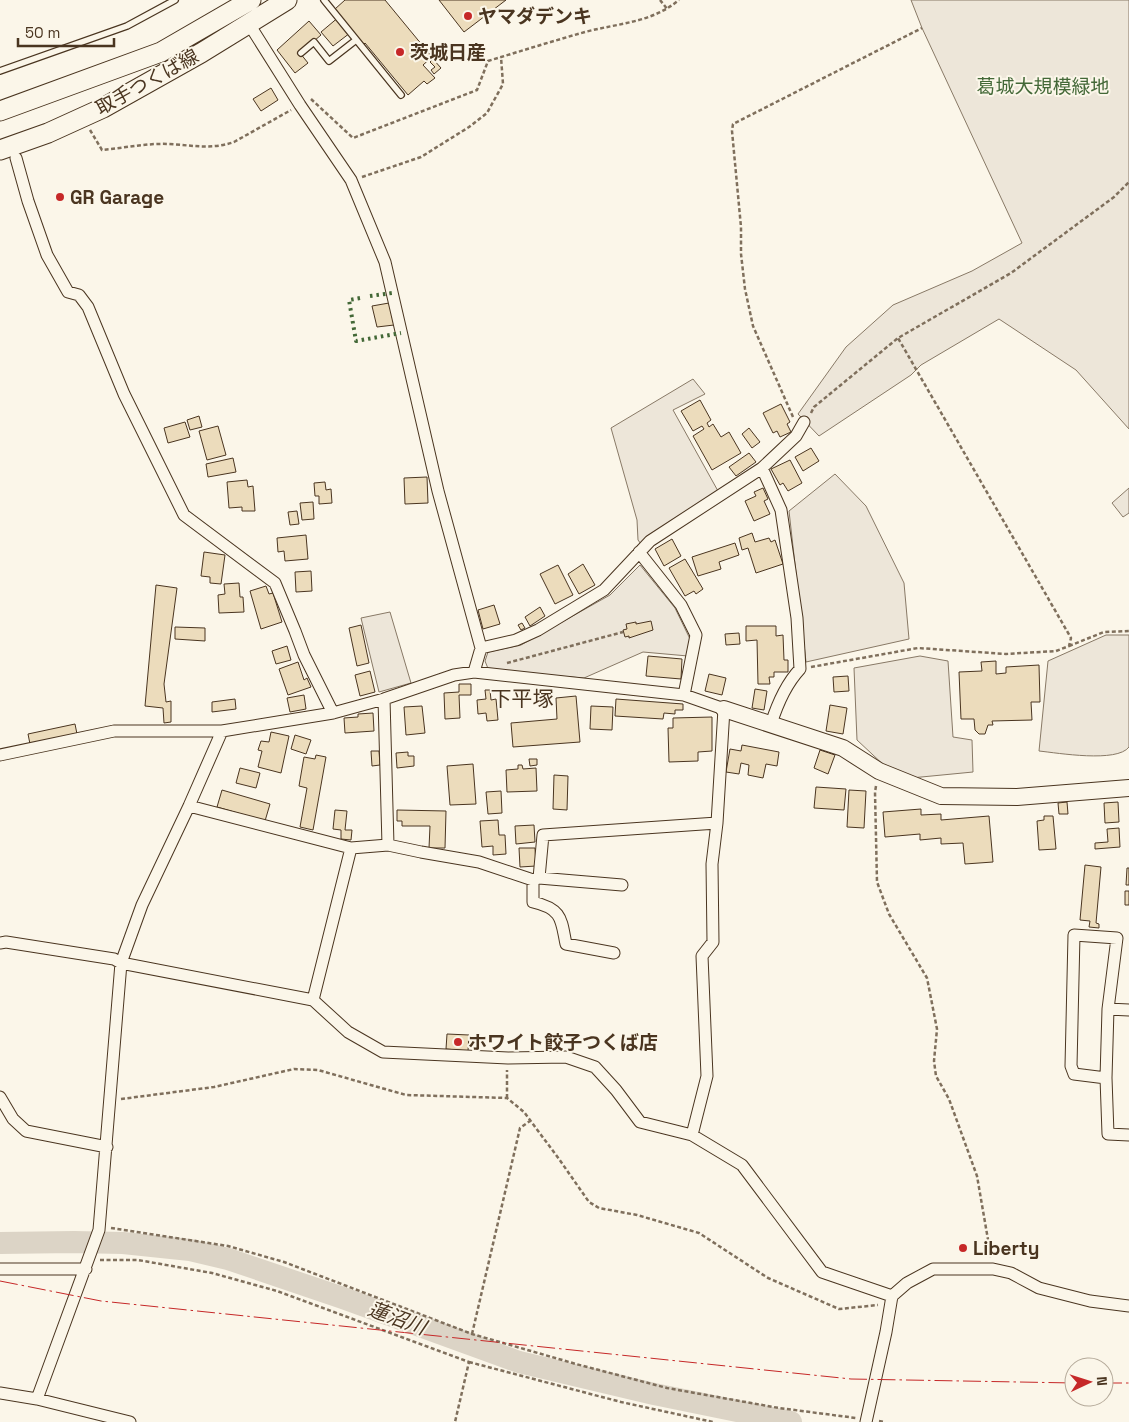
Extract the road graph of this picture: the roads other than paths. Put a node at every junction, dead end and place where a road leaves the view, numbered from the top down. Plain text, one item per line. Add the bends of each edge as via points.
1 (175, 0) edge
2 (287, 0) edge
3 (324, 0) edge
4 (239, 5) edge
5 (249, 24) junction
6 (356, 40) junction
7 (301, 54) dead end
8 (0, 71) edge
9 (401, 95) dead end
10 (0, 111) edge
11 (8, 154) edge
12 (804, 422) road end
13 (762, 468) junction
14 (639, 552) junction
15 (481, 648) junction
16 (474, 672) junction
17 (684, 695) junction
18 (384, 699) junction
19 (724, 709) junction
20 (333, 713) junction
21 (770, 724) junction
22 (222, 731) junction
23 (0, 755) edge
24 (1129, 788) edge
25 (189, 806) junction
26 (717, 823) junction
27 (388, 845) junction
28 (351, 848) junction
29 (536, 879) junction
30 (622, 885) dead end
31 (1117, 938) junction
32 (1129, 938) edge
33 (0, 943) edge
34 (614, 953) dead end
35 (121, 964) junction
36 (313, 1000) junction
37 (1108, 1009) junction
38 (1129, 1010) edge
39 (1106, 1078) junction
40 (0, 1097) edge
41 (692, 1135) junction
42 (1129, 1135) edge
43 (107, 1147) junction
44 (88, 1262) junction
45 (0, 1269) edge
46 (892, 1296) junction
47 (1129, 1306) edge
48 (0, 1393) edge
49 (37, 1399) junction
50 (866, 1420) edge
51 (130, 1422) edge

1 - 8 lane via 127,26
2 - 5 main road, 取手つくば線
3 - 6 lane
4 - 10 main road, 取手つくば線 via 162,52
5 - 11 main road, 取手つくば線 via 103,108
5 - 15 street via 351,180 385,262 438,491
6 - 7 lane via 329,61 314,42
6 - 9 lane
11 - 20 street via 47,255 68,292 79,295 88,307 124,394 184,515 275,583 304,655
12 - 13 street via 796,436
13 - 14 street via 650,541
13 - 21 street via 781,510 797,618 800,669
14 - 15 street via 604,590 538,630 516,640
14 - 17 street via 681,606 696,635
15 - 16 street
16 - 17 street
16 - 18 street via 454,675
17 - 19 street
18 - 20 street
18 - 27 street
19 - 21 street
19 - 26 street
20 - 22 street
21 - 24 street via 843,748 879,771 941,796 1017,797
22 - 23 street via 114,732
22 - 25 street
25 - 28 street
25 - 35 street via 142,905
26 - 29 street via 543,836
26 - 41 street via 712,864 713,942 702,956 707,1076
27 - 28 street
27 - 29 street via 479,862
28 - 36 street
29 - 30 street
29 - 34 street via 533,902 556,912 562,920 566,944
31 - 32 street
31 - 37 street
31 - 39 street via 1074,935 1071,1066 1074,1074
33 - 35 street via 114,959
35 - 36 street
35 - 43 street
36 - 41 street via 348,1032 384,1052 508,1058 566,1057 595,1067 640,1122
37 - 38 street
37 - 39 street
39 - 42 street via 1108,1134
40 - 43 street via 13,1119 26,1131
41 - 46 street via 742,1165 822,1272
43 - 44 street via 99,1228
44 - 45 street
44 - 49 street
46 - 47 street via 907,1283 933,1269 993,1268 1011,1273 1039,1288
46 - 50 street
48 - 49 street
49 - 51 street

